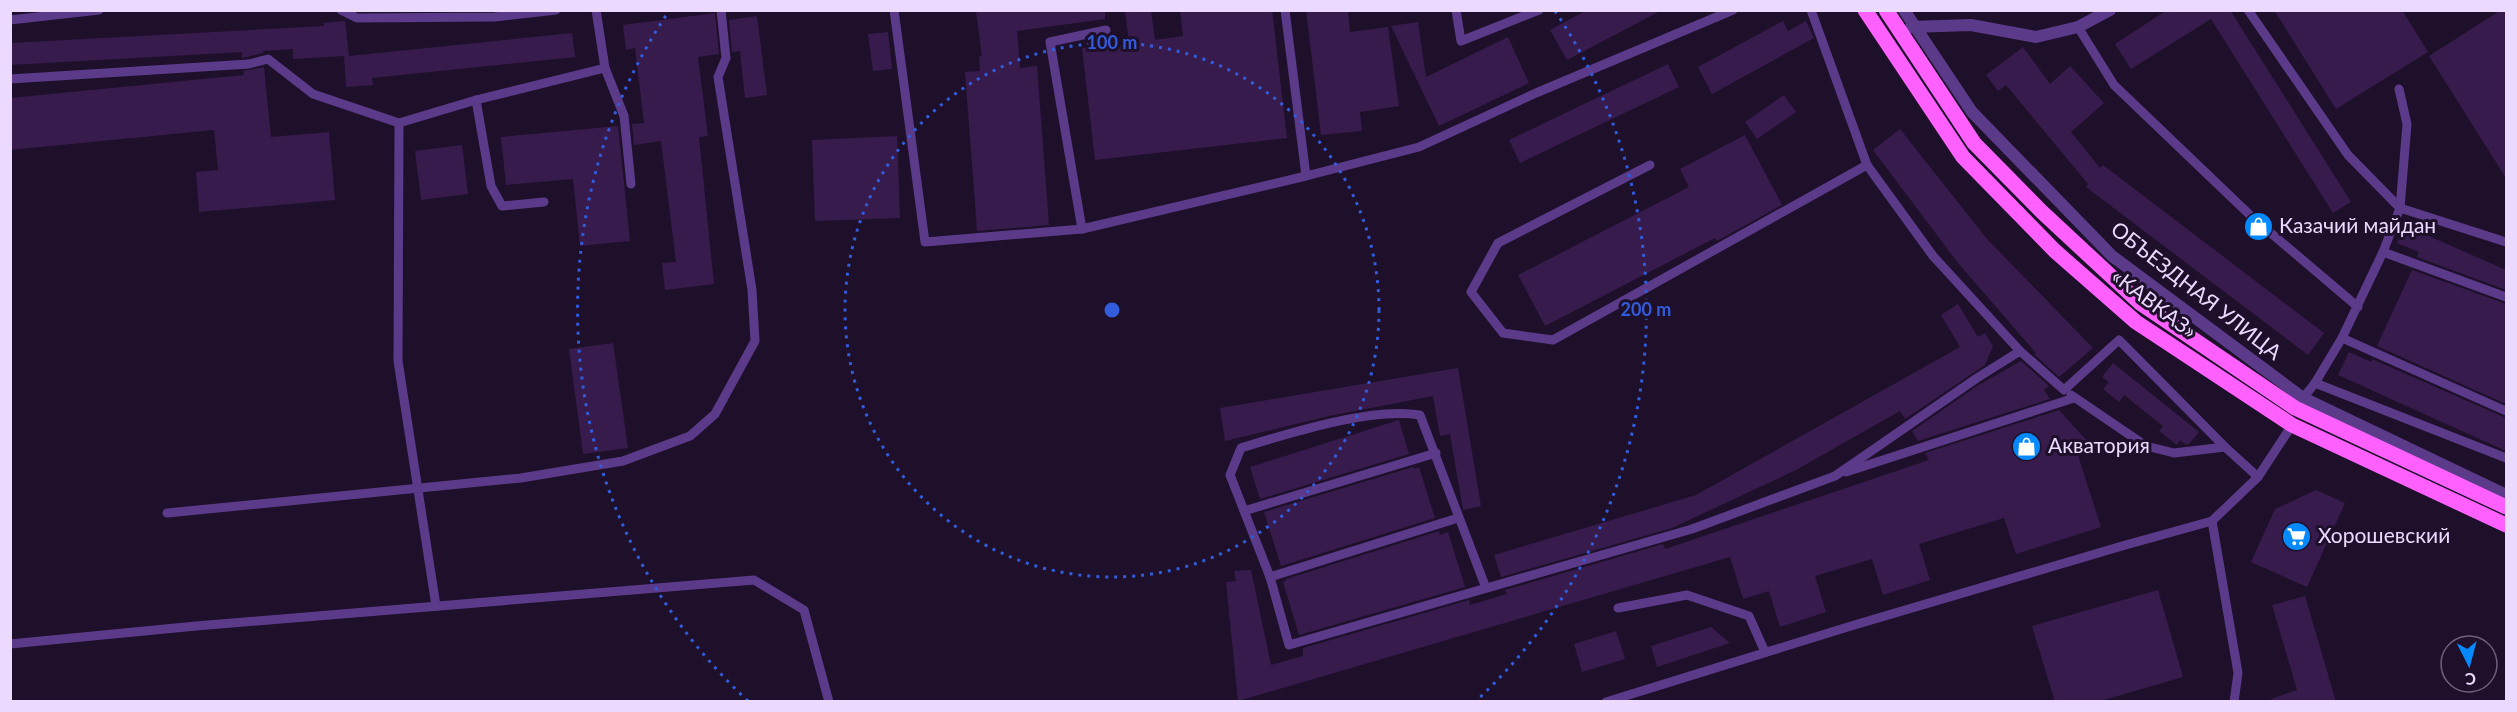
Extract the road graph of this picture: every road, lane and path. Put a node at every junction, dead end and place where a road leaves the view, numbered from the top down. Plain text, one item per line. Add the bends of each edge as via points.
1 (99, 10) edge
2 (341, 10) edge
3 (556, 10) edge
4 (596, 10) edge
5 (721, 10) edge
6 (894, 10) edge
7 (1286, 10) edge
8 (1456, 10) edge
9 (1539, 10) edge
10 (1811, 10) edge
11 (1865, 10) edge
12 (1886, 10) edge
13 (2110, 10) edge
14 (2248, 10) edge
15 (1728, 12) edge
16 (1908, 18) edge
17 (10, 20) edge
18 (2078, 27) junction
19 (1106, 30) dead end
20 (605, 68) junction
21 (10, 79) edge
22 (2399, 89) dead end
23 (476, 100) junction
24 (399, 123) junction
25 (1650, 165) dead end
26 (1867, 165) junction
27 (1306, 176) junction
28 (631, 184) dead end
29 (544, 202) dead end
30 (2400, 208) junction
31 (1082, 229) junction
32 (2506, 242) edge
33 (2383, 252) junction
34 (2506, 297) edge
35 (2358, 307) junction
36 (2342, 338) junction
37 (2020, 351) junction
38 (2315, 383) junction
39 (2064, 390) junction
40 (2074, 398) junction
41 (2299, 403) junction
42 (2506, 411) edge
43 (2292, 425) junction
44 (2225, 447) junction
45 (1436, 453) junction
46 (2506, 458) edge
47 (1835, 476) junction
48 (2259, 477) junction
49 (418, 490) junction
50 (2506, 495) edge
51 (2506, 507) edge
52 (1244, 511) junction
53 (167, 513) dead end
54 (1458, 518) junction
55 (2212, 521) junction
56 (2506, 525) edge
57 (1270, 577) junction
58 (1486, 588) junction
59 (436, 606) junction
60 (1618, 608) dead end
61 (10, 644) edge
62 (1765, 652) junction
63 (829, 702) edge
64 (1606, 702) edge
65 (2234, 702) edge

1 - 17 lane
2 - 3 lane via 357,18 495,17
4 - 20 lane
5 - 49 lane via 726,58 718,77 752,290 755,341 715,414 690,436 623,461
6 - 31 lane via 926,242
7 - 27 lane
8 - 9 lane via 1461,41
10 - 26 lane
11 - 43 main road, «КАВКАЗ» via 1963,158 2055,251 2136,321
12 - 16 main road, «КАВКАЗ»
13 - 18 street
14 - 30 lane via 2349,154
15 - 27 lane via 1419,147
16 - 18 street via 2036,37
16 - 41 street, ОБЪЕЗДНАЯ УЛИЦА via 1972,112 2112,256
16 - 41 main road, «КАВКАЗ» via 1974,143 2042,212 2140,303
18 - 35 lane via 2114,85 2252,217
19 - 31 lane via 1050,42
20 - 23 lane
20 - 28 lane via 624,116
21 - 24 lane via 268,60 313,94
22 - 30 lane via 2407,124
23 - 24 lane
23 - 29 lane via 491,186 502,206
24 - 49 lane via 398,361
25 - 26 lane via 1498,243 1471,292 1503,333 1553,340
26 - 37 lane via 1932,256
27 - 31 lane
30 - 32 lane
30 - 33 lane
33 - 34 lane
33 - 35 lane
35 - 36 lane
36 - 38 lane
36 - 42 lane
37 - 39 lane
37 - 47 lane
38 - 41 lane
38 - 46 lane
39 - 40 lane
39 - 44 lane via 2119,340
40 - 44 lane via 2146,446 2174,453
40 - 47 lane
41 - 50 street, ОБЪЕЗДНАЯ УЛИЦА
41 - 51 main road, «КАВКАЗ»
43 - 48 lane
43 - 56 main road, «КАВКАЗ»
44 - 48 lane
45 - 52 lane
45 - 52 lane via 1420,415 1402,412 1296,431 1241,448 1230,475
45 - 54 lane
47 - 58 lane via 1692,529
48 - 55 lane
49 - 53 lane
49 - 59 lane
52 - 57 lane
54 - 57 lane
54 - 58 lane
55 - 62 lane
55 - 65 lane via 2238,673
57 - 58 lane via 1289,645
59 - 61 lane
59 - 63 lane via 754,580 804,610
60 - 62 lane via 1687,595 1749,616
62 - 64 lane

